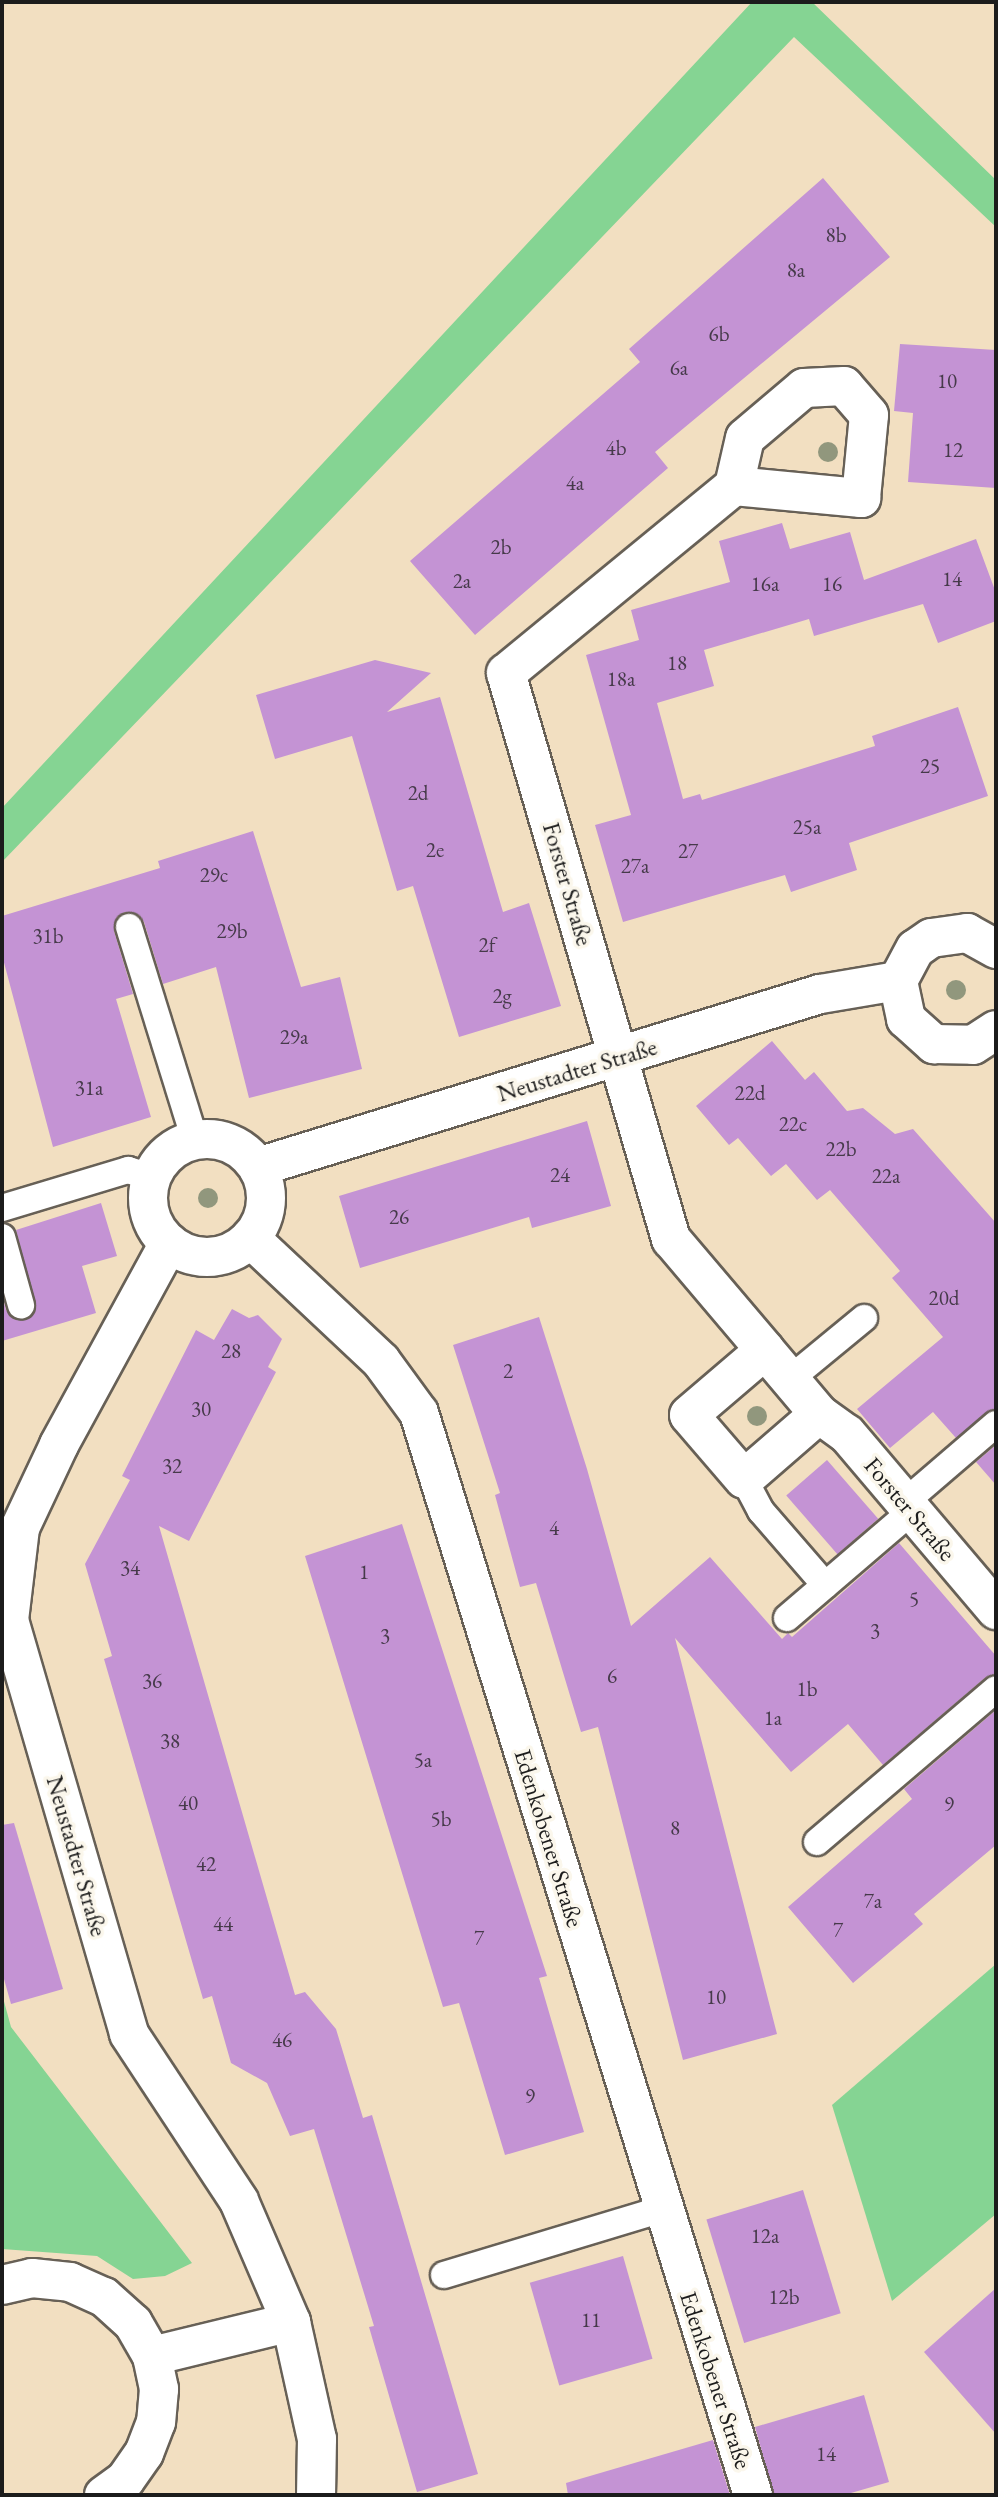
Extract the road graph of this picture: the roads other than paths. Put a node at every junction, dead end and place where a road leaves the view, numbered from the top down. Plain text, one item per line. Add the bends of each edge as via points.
1 (734, 486) dead end
2 (130, 928) dead end
3 (996, 949) edge
4 (898, 981) junction
5 (996, 1030) edge
6 (619, 1057) junction
7 (194, 1140) junction
8 (258, 1167) junction
9 (151, 1177) junction
10 (2, 1208) edge
11 (2, 1237) edge
12 (250, 1238) junction
13 (169, 1243) junction
14 (22, 1305) dead end
15 (864, 1318) dead end
16 (765, 1350) junction
17 (790, 1379) junction
18 (819, 1414) junction
19 (996, 1424) edge
20 (744, 1479) junction
21 (908, 1507) junction
22 (825, 1585) junction
23 (996, 1610) edge
24 (787, 1618) dead end
25 (996, 1689) edge
26 (817, 1842) dead end
27 (662, 2209) junction
28 (444, 2275) dead end
29 (2, 2285) edge
30 (291, 2322) junction
31 (152, 2356) junction
32 (118, 2490) edge
33 (316, 2495) edge
34 (753, 2495) edge

1 - 6 street, Forster Straße via 506,673
2 - 7 lane
3 - 4 street via 967,933 931,938 915,948
4 - 5 street via 905,1019 934,1044 973,1045
4 - 6 street, Neustadter Straße via 820,994
6 - 8 street, Neustadter Straße
6 - 16 street, Forster Straße via 671,1239
7 - 8 street via 231,1143
7 - 9 street via 176,1147
8 - 12 street via 267,1196 265,1212
9 - 10 lane via 128,1170
9 - 13 street via 150,1213
11 - 14 lane
12 - 13 street via 219,1256 184,1252
12 - 27 street, Edenkobener Straße via 381,1361 419,1413
13 - 30 street, Neustadter Straße via 59,1445 20,1528 9,1620 129,2034 239,2202
15 - 17 lane
16 - 17 street, Forster Straße
16 - 20 street via 689,1415
17 - 18 street, Forster Straße
18 - 20 street
18 - 21 street, Forster Straße via 847,1434
19 - 21 lane
20 - 22 lane via 761,1511
21 - 22 lane
21 - 23 street, Forster Straße
22 - 24 lane
25 - 26 lane
27 - 28 lane
27 - 34 street, Edenkobener Straße
29 - 31 street via 32,2278 70,2281 104,2297 133,2323
30 - 31 street
30 - 33 street, Neustadter Straße via 317,2439
31 - 32 street via 159,2389 156,2422 144,2453

